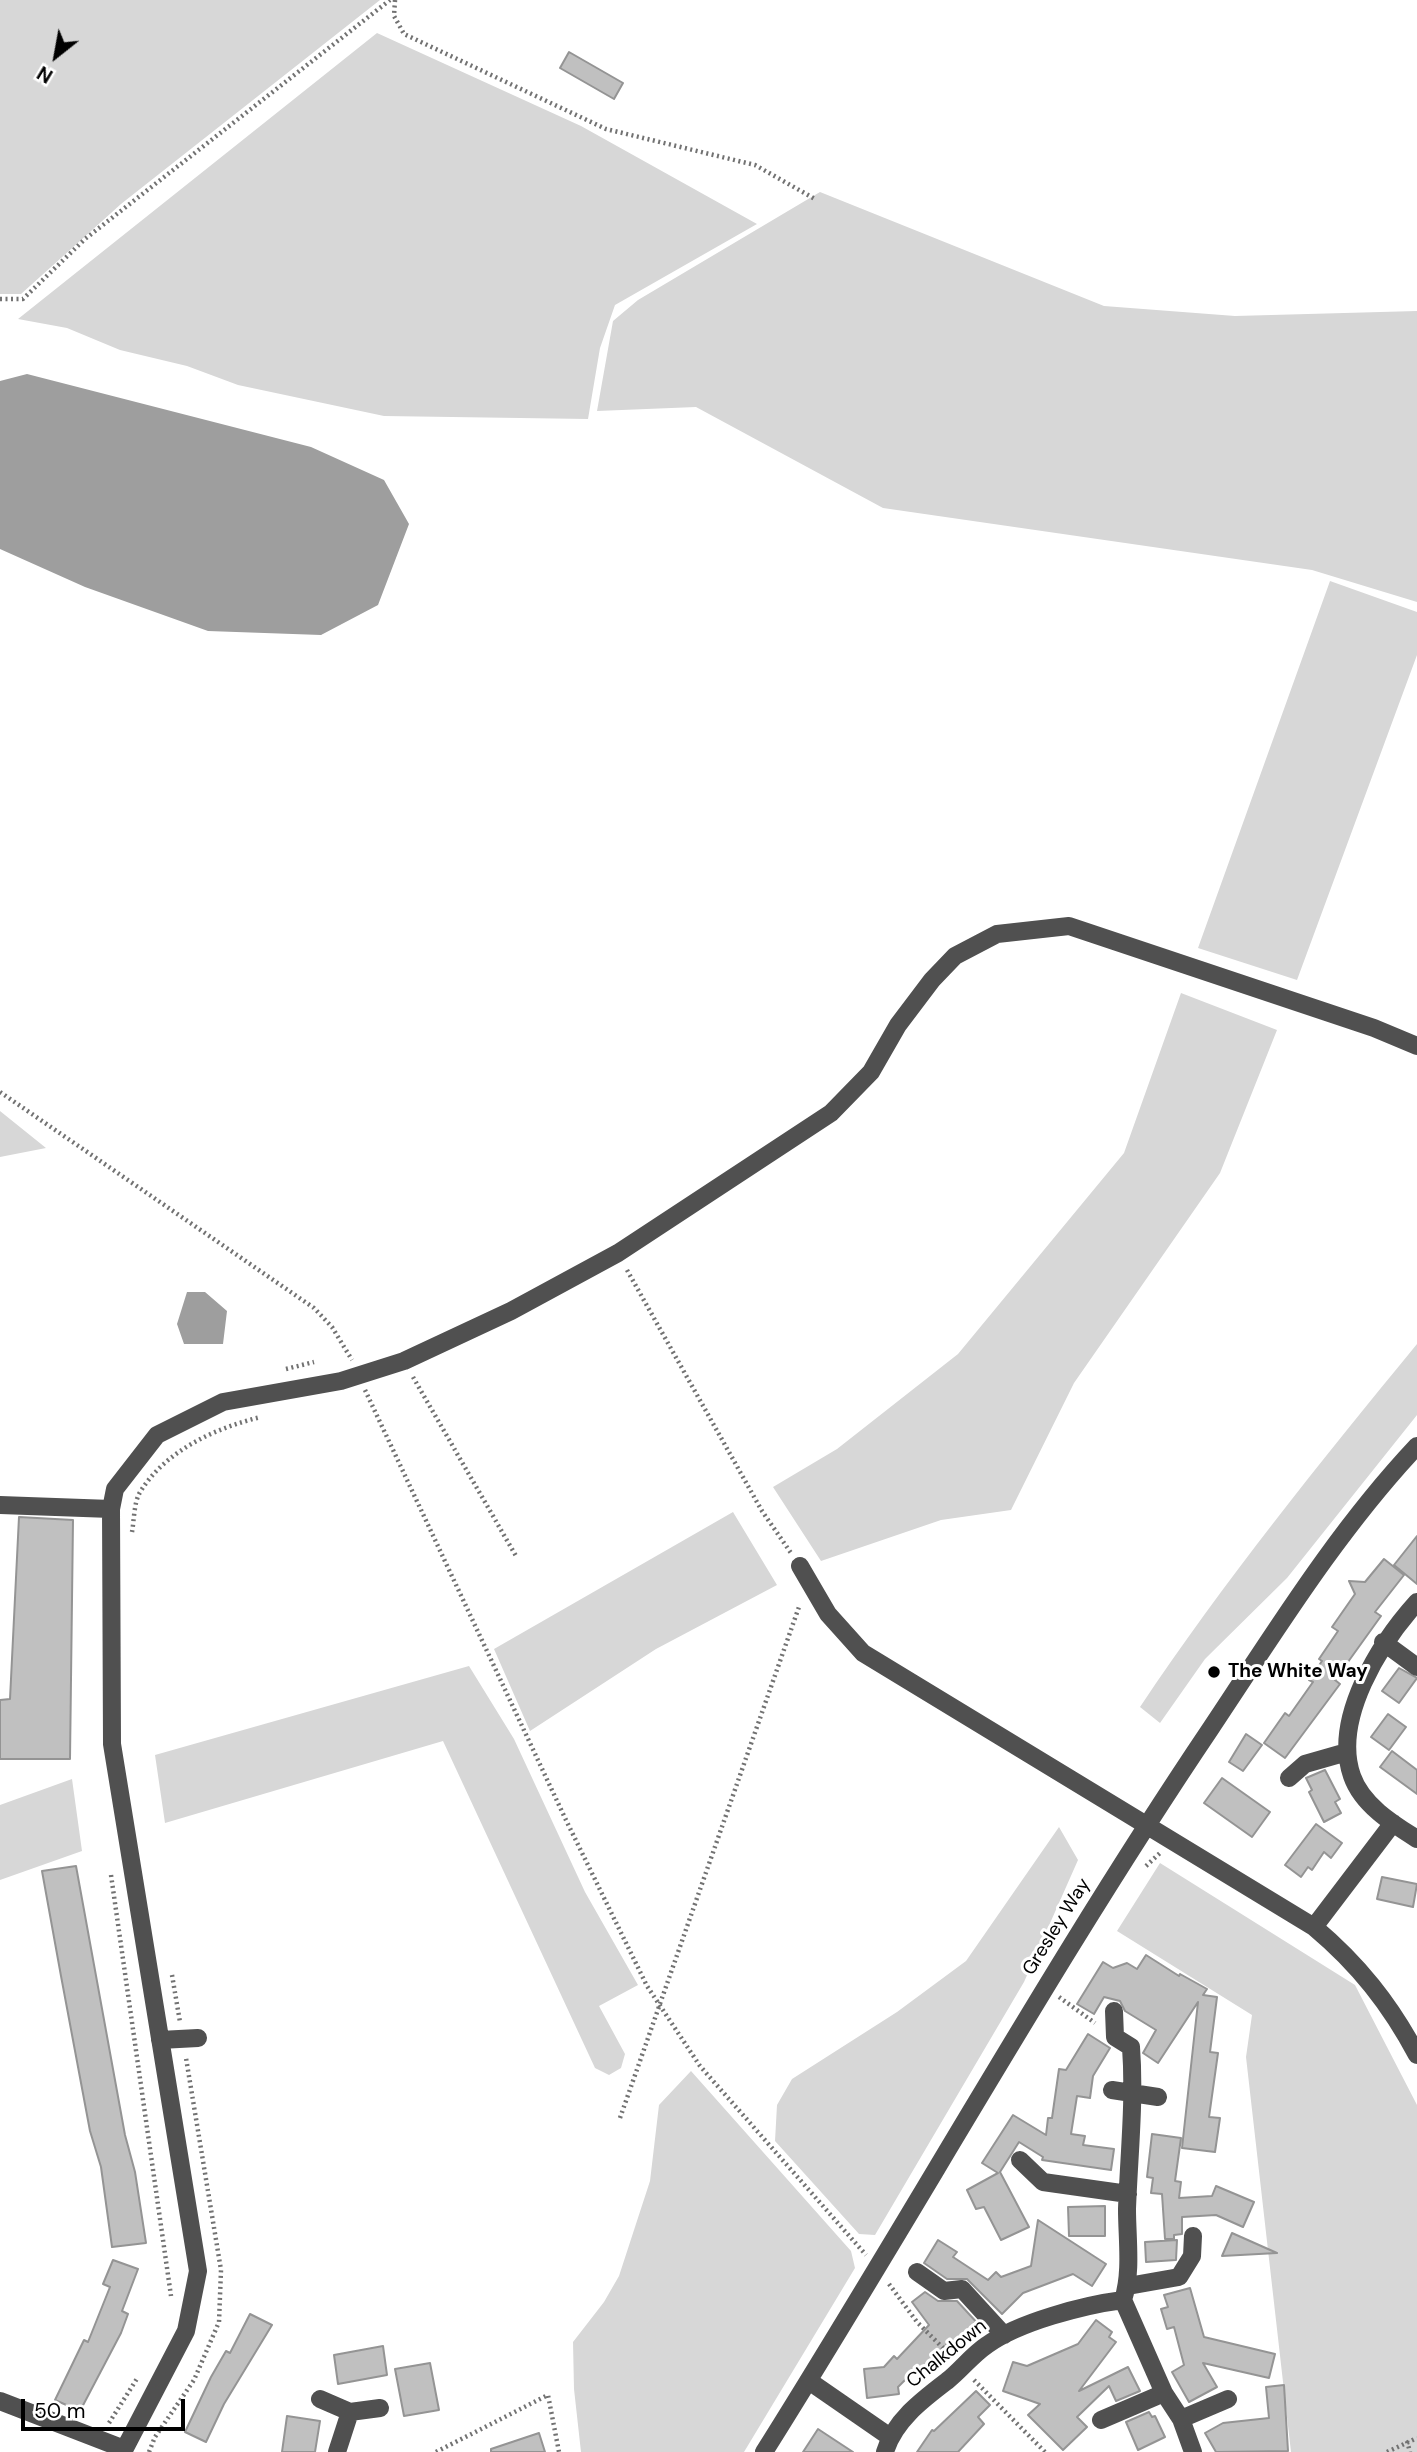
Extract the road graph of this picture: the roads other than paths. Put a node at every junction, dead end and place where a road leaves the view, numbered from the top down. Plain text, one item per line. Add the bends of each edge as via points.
1 (1417, 1046) edge
2 (1417, 1446) edge
3 (0, 1505) edge
4 (111, 1509) junction
5 (800, 1566) road end
6 (1417, 1602) edge
7 (1383, 1642) junction
8 (1417, 1667) edge
9 (1347, 1752) junction
10 (1289, 1778) dead end
11 (1393, 1824) junction
12 (1147, 1825) junction
13 (1417, 1839) edge
14 (1314, 1927) junction
15 (1114, 2011) dead end
16 (198, 2038) dead end
17 (160, 2040) junction
18 (1417, 2055) edge
19 (1112, 2090) dead end
20 (1135, 2094) junction
21 (1158, 2097) dead end
22 (1020, 2160) dead end
23 (1128, 2194) junction
24 (1193, 2236) dead end
25 (917, 2272) dead end
26 (1125, 2293) junction
27 (1004, 2335) junction
28 (809, 2381) junction
29 (1164, 2393) junction
30 (320, 2399) dead end
31 (1228, 2399) dead end
32 (0, 2401) edge
33 (380, 2408) dead end
34 (350, 2412) junction
35 (1181, 2419) junction
36 (1101, 2420) dead end
37 (887, 2444) edge
38 (124, 2450) edge
39 (337, 2452) edge
40 (764, 2452) edge
41 (1193, 2452) edge

1 - 4 street via 1069,926 997,934 955,956 932,980 898,1025 872,1072 831,1113 618,1253 511,1311 404,1361 341,1381 223,1402 157,1435 115,1489
2 - 12 street, Gresley Way via 1318,1568
3 - 4 street
4 - 17 street via 112,1744
5 - 12 street via 828,1614 863,1653
6 - 7 street
7 - 8 street
7 - 9 street via 1354,1710
9 - 10 street via 1305,1764
9 - 11 street via 1353,1778 1365,1799
11 - 13 street
11 - 14 street
12 - 14 street
12 - 28 street, Gresley Way via 1044,1987
14 - 18 street via 1371,1981
15 - 20 street via 1115,2037 1131,2047
16 - 17 street
17 - 38 street via 198,2271 186,2330
19 - 20 street
20 - 21 street
20 - 23 street
22 - 23 street via 1047,2188
23 - 26 street
24 - 26 street, Chalkdown via 1192,2256 1179,2277
25 - 27 street via 944,2291 962,2290
26 - 27 street, Chalkdown
26 - 29 street
27 - 37 street, Chalkdown via 920,2401
28 - 37 street, Chalkdown
28 - 40 street, Gresley Way
29 - 35 street
29 - 36 street
30 - 34 street
31 - 35 street
32 - 38 street
33 - 34 street
34 - 39 street
35 - 41 street

